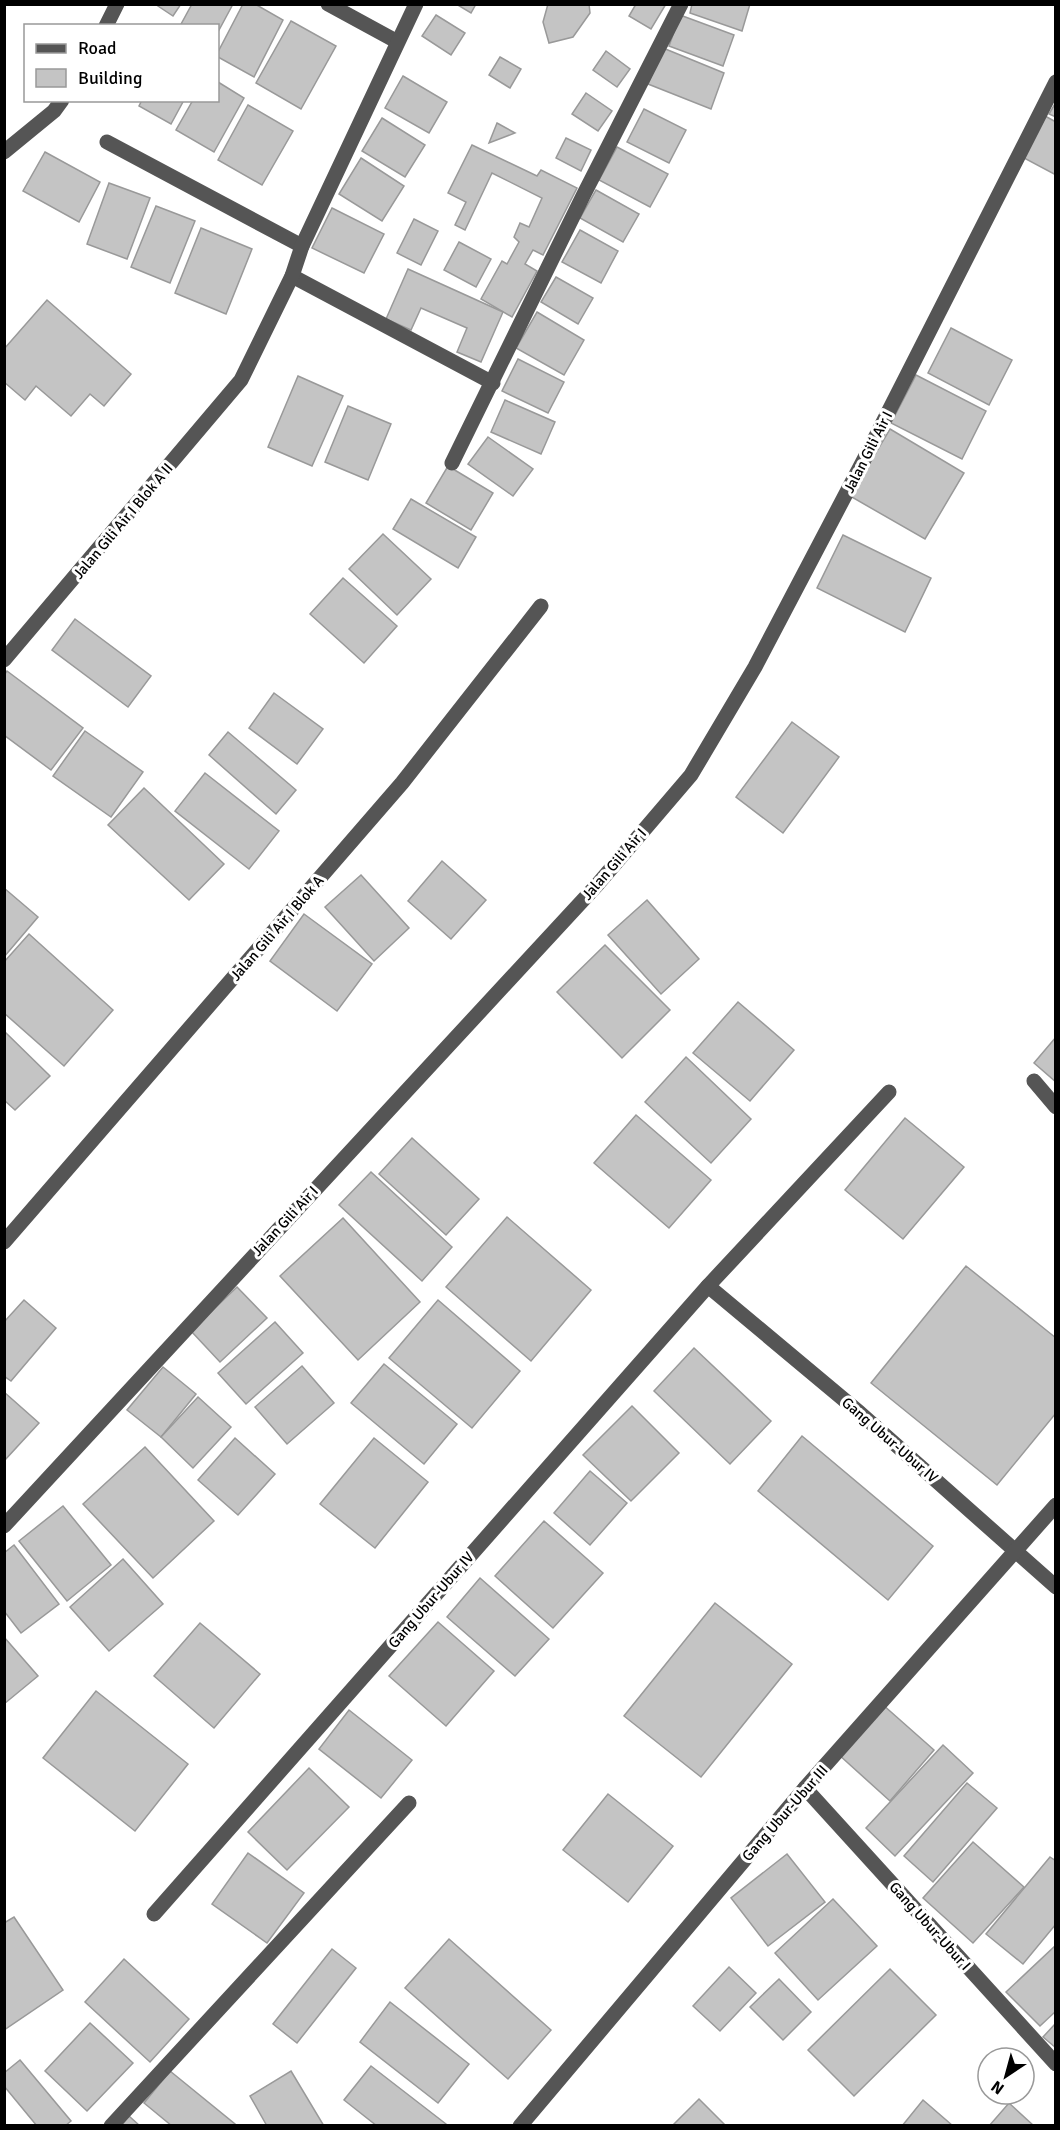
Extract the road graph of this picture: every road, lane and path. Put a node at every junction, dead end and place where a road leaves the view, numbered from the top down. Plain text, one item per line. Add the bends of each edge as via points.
1 (117, 4) edge
2 (328, 4) edge
3 (416, 4) edge
4 (681, 4) edge
5 (107, 24) edge
6 (396, 41) junction
7 (1056, 82) edge
8 (61, 102) edge
9 (107, 142) dead end
10 (4, 152) edge
11 (302, 246) junction
12 (292, 276) junction
13 (493, 383) junction
14 (452, 464) dead end
15 (541, 606) dead end
16 (7, 654) edge
17 (1034, 1081) dead end
18 (889, 1092) dead end
19 (1056, 1107) edge
20 (4, 1242) edge
21 (708, 1286) junction
22 (1056, 1505) edge
23 (4, 1526) edge
24 (1016, 1550) junction
25 (1056, 1587) edge
26 (806, 1788) junction
27 (409, 1803) dead end
28 (154, 1914) dead end
29 (1056, 2064) edge
30 (111, 2126) edge
31 (520, 2126) edge

1 - 5 street
2 - 6 street
3 - 6 street, Jalan Gili Air I Blok A II
4 - 13 street
6 - 11 street, Jalan Gili Air I Blok A II
7 - 23 street, Jalan Gili Air I via 783,615 691,775 597,885
8 - 10 street
9 - 11 street
11 - 12 street, Jalan Gili Air I Blok A II
12 - 13 street
12 - 16 street, Jalan Gili Air I Blok A II via 241,381
13 - 14 street
15 - 20 street, Jalan Gili Air I Blok A via 402,783
17 - 19 street
18 - 21 street, Gang Ubur-Ubur IV
21 - 24 street, Gang Ubur-Ubur IV
21 - 28 street, Gang Ubur-Ubur IV
22 - 24 street, Gang Ubur-Ubur III
24 - 25 street, Gang Ubur-Ubur IV
24 - 26 street, Gang Ubur-Ubur III
26 - 29 street, Gang Ubur-Ubur I
26 - 31 street, Gang Ubur-Ubur III
27 - 30 street

